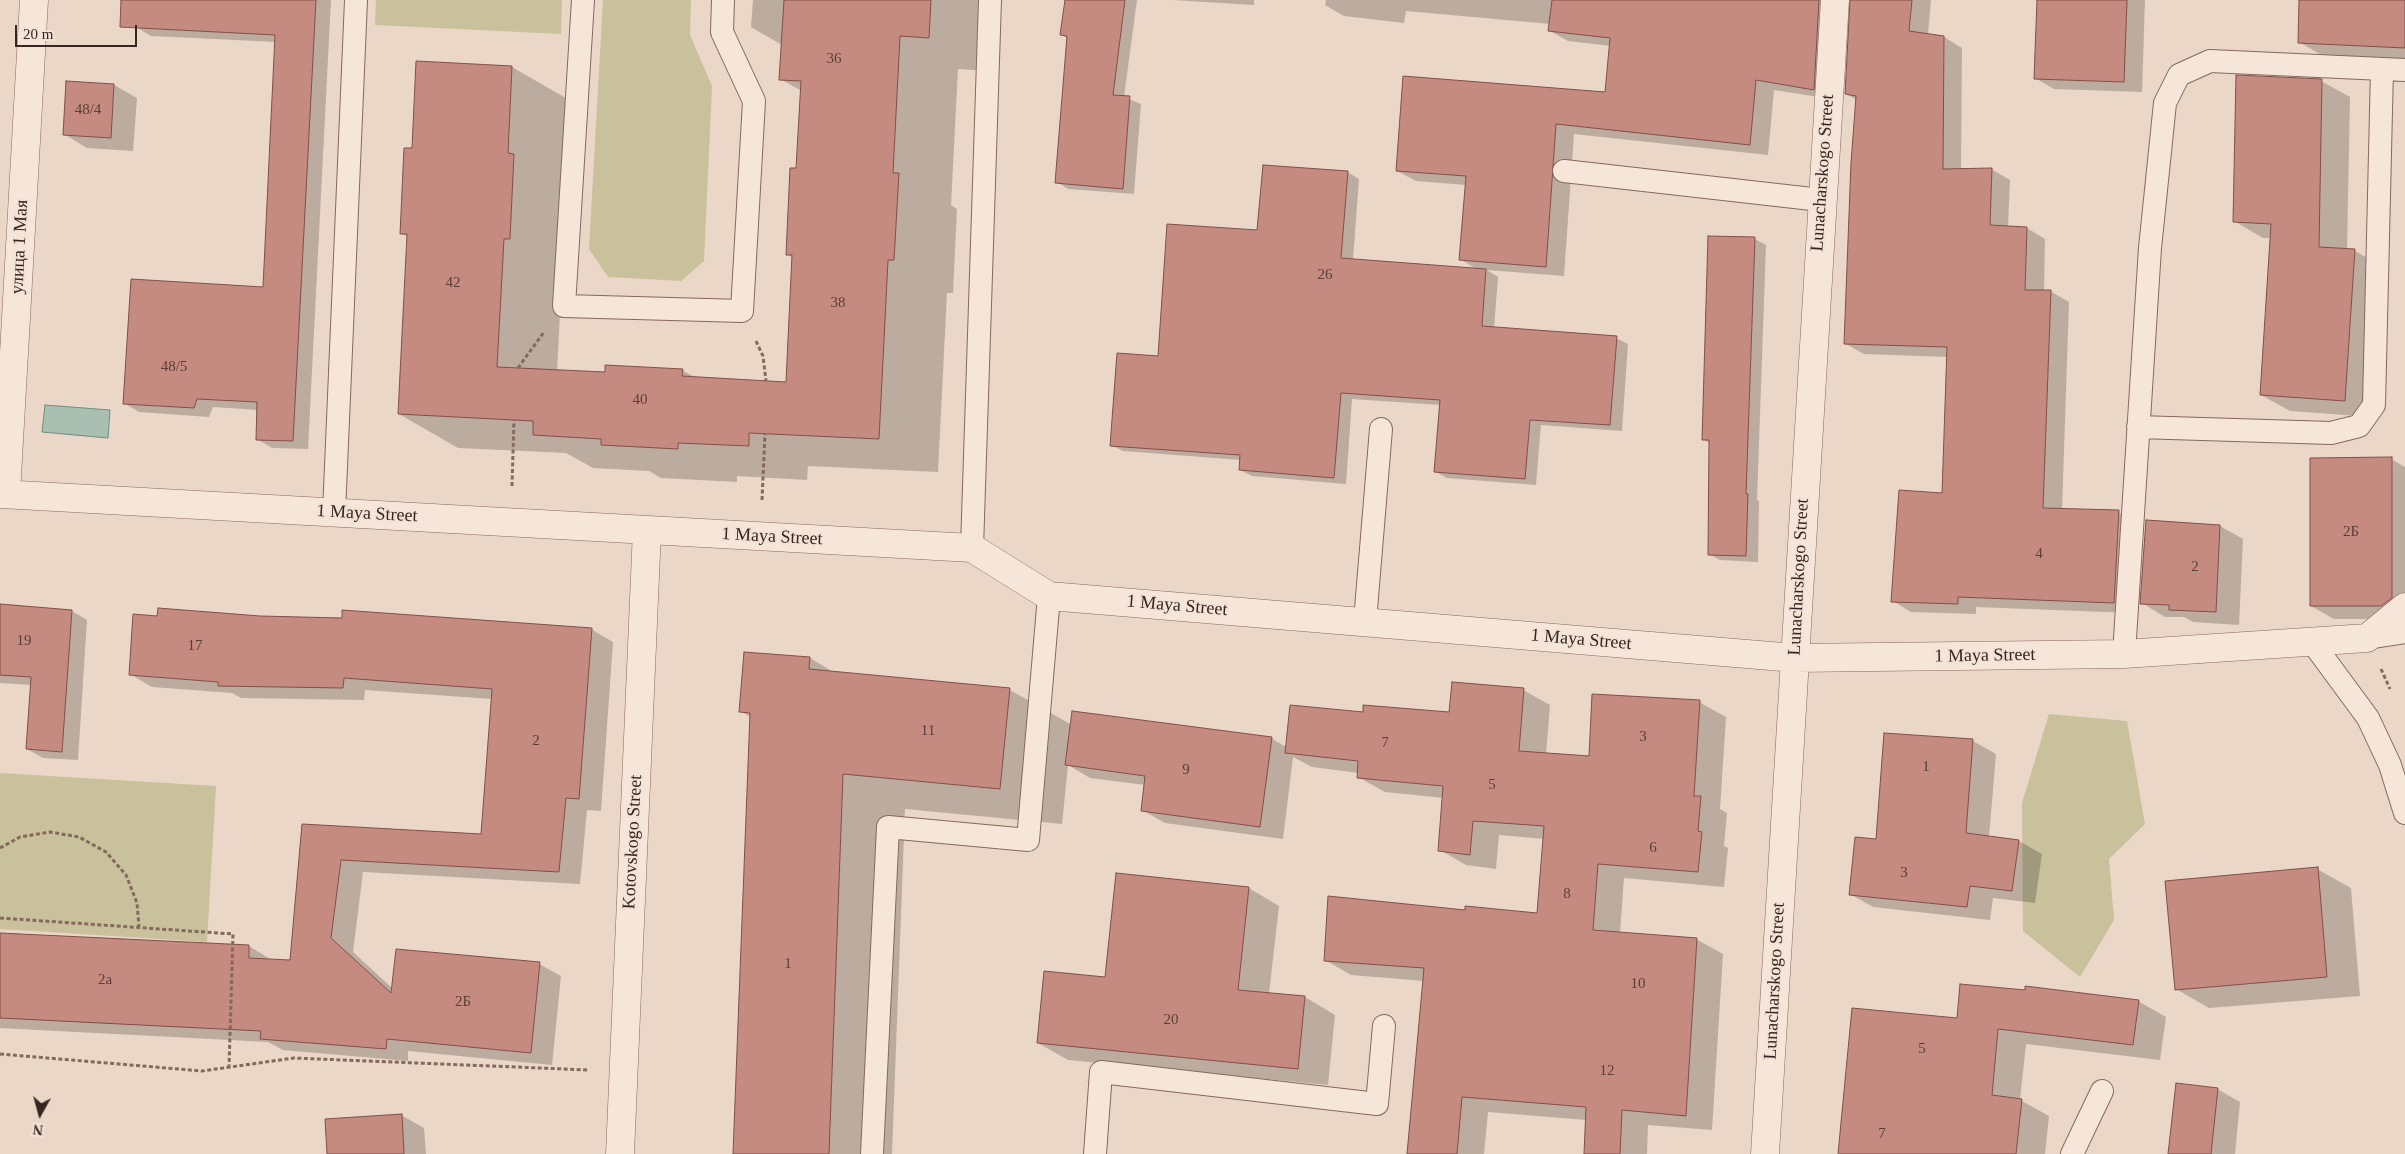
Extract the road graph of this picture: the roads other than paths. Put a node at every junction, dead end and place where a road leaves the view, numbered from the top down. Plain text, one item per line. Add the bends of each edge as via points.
1 (34, 0) edge
2 (356, 0) edge
3 (584, 0) edge
4 (723, 0) edge
5 (990, 0) edge
6 (1835, 0) edge
7 (2382, 69) junction
8 (2405, 70) edge
9 (1564, 171) dead end
10 (1821, 200) junction
11 (2138, 427) junction
12 (1381, 429) dead end
13 (3, 494) edge
14 (334, 513) junction
15 (647, 530) junction
16 (972, 548) junction
17 (1049, 596) junction
18 (2405, 607) edge
19 (1365, 622) junction
20 (2405, 632) edge
21 (2367, 638) junction
22 (2312, 642) junction
23 (2124, 654) junction
24 (1795, 658) junction
25 (2405, 813) edge
26 (1384, 1026) dead end
27 (2102, 1091) dead end
28 (620, 1154) edge
29 (872, 1154) edge
30 (1095, 1154) edge
31 (1765, 1154) edge
32 (2072, 1154) edge

1 - 13 street, улица 1 Мая
2 - 14 lane
3 - 4 lane via 564,306 742,311 754,102 722,32
5 - 16 lane
6 - 10 street, Lunacharskogo Street
7 - 8 lane
7 - 11 lane via 2210,61 2179,75 2165,103 2150,248
7 - 11 lane via 2374,404 2364,419 2359,426 2330,433
9 - 10 lane
10 - 24 street, Lunacharskogo Street
11 - 23 lane
12 - 19 lane
13 - 14 street, 1 Maya Street
14 - 15 street, 1 Maya Street
15 - 16 street, 1 Maya Street
15 - 28 street, Kotovskogo Street
16 - 17 street, 1 Maya Street
17 - 19 street, 1 Maya Street
17 - 29 lane via 1028,840 888,827
18 - 21 street
19 - 24 street, 1 Maya Street
20 - 21 lane
21 - 22 street, 1 Maya Street
22 - 23 street, 1 Maya Street
22 - 25 lane via 2368,718 2390,765
23 - 24 street, 1 Maya Street
24 - 31 street, Lunacharskogo Street
26 - 30 lane via 1376,1104 1101,1072
27 - 32 lane

